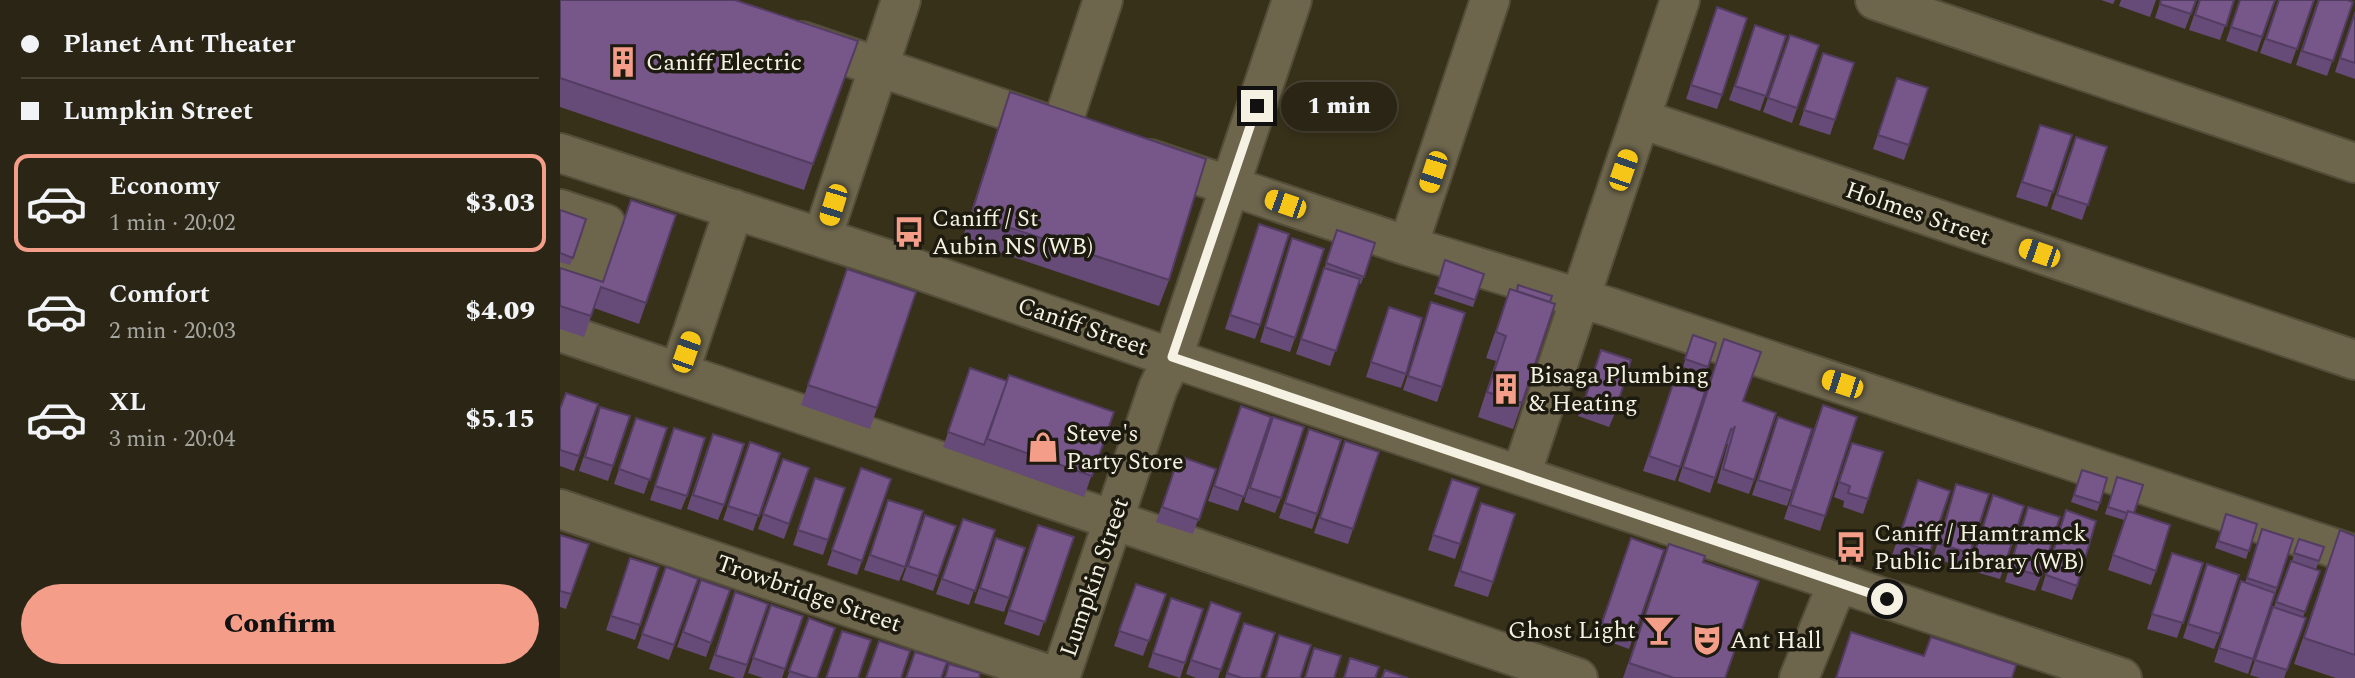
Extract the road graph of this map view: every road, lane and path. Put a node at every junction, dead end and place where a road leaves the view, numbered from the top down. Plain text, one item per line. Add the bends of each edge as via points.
1 (901, 0) edge
2 (1103, 0) edge
3 (1292, 0) edge
4 (1490, 0) edge
5 (1680, 0) edge
6 (1875, 0) edge
7 (763, 29) edge
8 (879, 67) junction
9 (1641, 119) junction
10 (1061, 128) junction
11 (560, 153) edge
12 (2355, 163) edge
13 (604, 167) junction
14 (1230, 186) junction
15 (734, 209) junction
16 (567, 213) edge
17 (822, 238) junction
18 (1408, 246) junction
19 (560, 277) edge
20 (1580, 297) junction
21 (560, 332) edge
22 (686, 352) dead end
23 (1172, 357) junction
24 (2355, 360) edge
25 (1521, 475) junction
26 (560, 509) edge
27 (1113, 520) junction
28 (2355, 555) edge
29 (1838, 582) junction
30 (2056, 667) edge
31 (1059, 678) edge
32 (1578, 678) edge
33 (1799, 678) edge
34 (2122, 678) edge

1 - 8 street
2 - 10 street
3 - 14 street, Lumpkin Street
4 - 18 street
5 - 9 street
6 - 12 street
7 - 8 street
8 - 10 street
8 - 17 street
9 - 20 street
9 - 24 street, Holmes Street
10 - 14 street
11 - 13 street, Caniff Street
13 - 15 street, Caniff Street
13 - 16 street
14 - 18 street
14 - 23 street, Lumpkin Street
15 - 17 street, Caniff Street
15 - 22 street
16 - 19 street via 606,224 583,285
17 - 23 street, Caniff Street
18 - 20 street
20 - 25 street
20 - 28 street
21 - 27 street
23 - 25 street, Caniff Street
23 - 27 street, Lumpkin Street
25 - 29 street, Caniff Street
26 - 31 street, Trowbridge Street
27 - 31 street, Lumpkin Street
27 - 32 street
29 - 30 street, Caniff Street
29 - 33 street
30 - 34 street, Caniff Street

